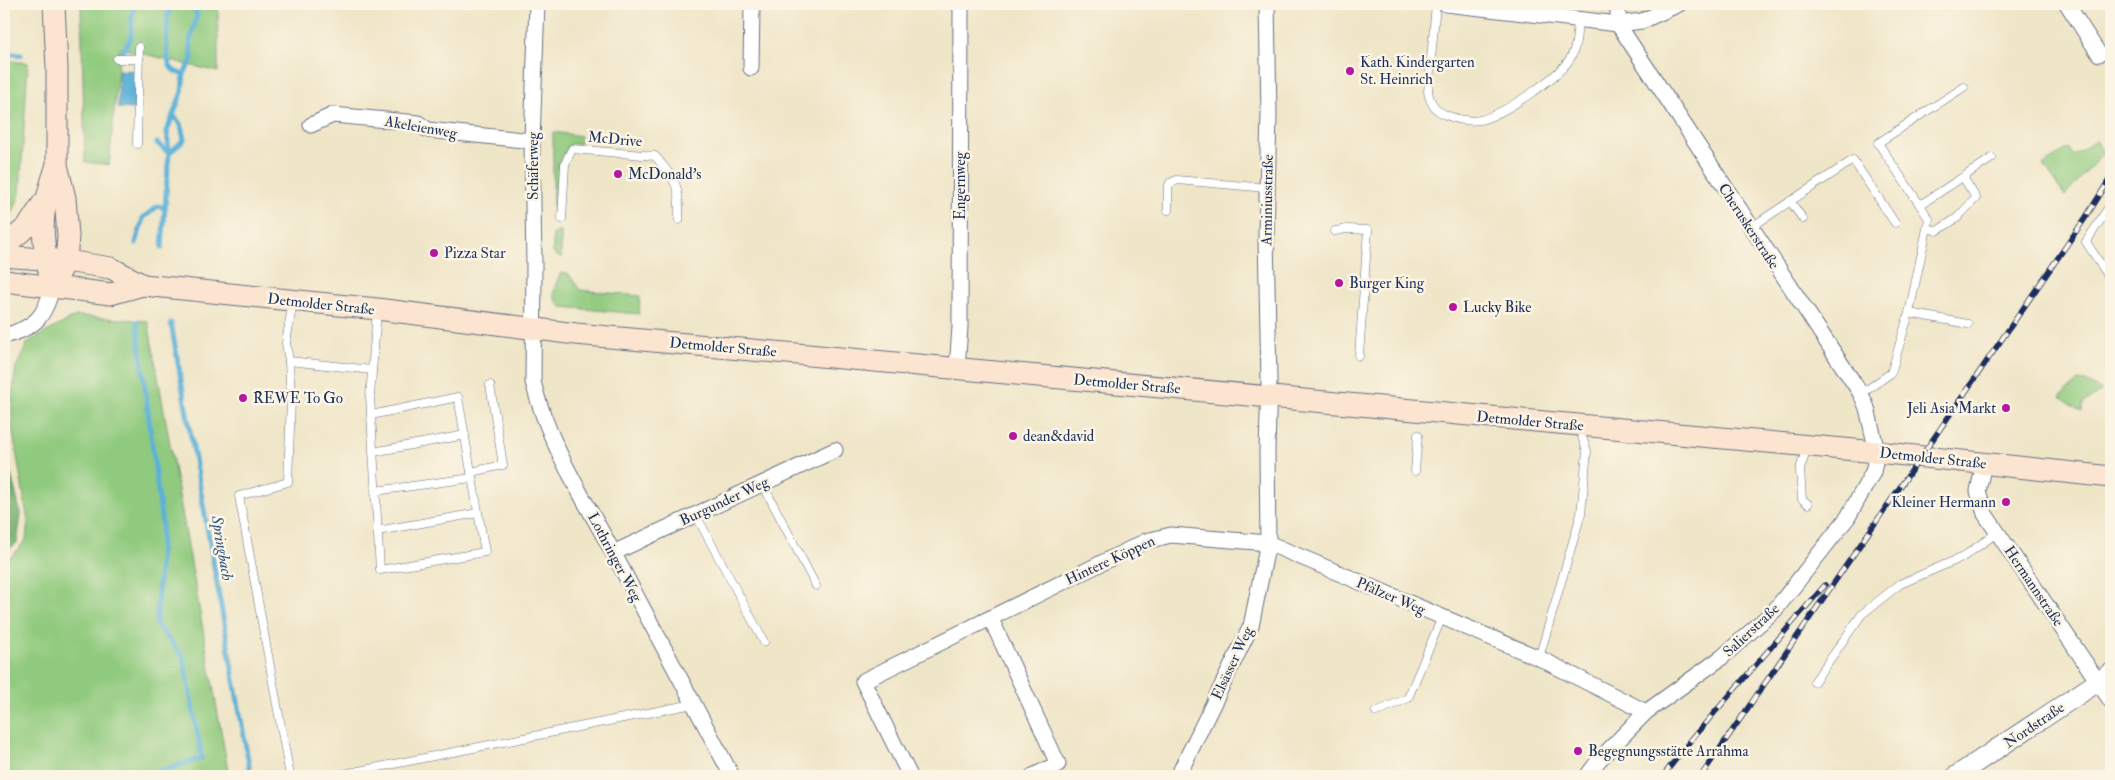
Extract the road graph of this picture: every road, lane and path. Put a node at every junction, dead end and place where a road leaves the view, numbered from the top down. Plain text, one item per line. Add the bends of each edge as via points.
1 (54, 4) edge
2 (537, 4) edge
3 (752, 4) edge
4 (960, 4) edge
5 (1267, 4) edge
6 (1436, 4) edge
7 (1446, 4) edge
8 (1618, 4) edge
9 (1680, 4) edge
10 (2067, 4) edge
11 (1578, 20) junction
12 (1618, 24) junction
13 (139, 47) dead end
14 (2099, 54) dead end
15 (117, 59) dead end
16 (139, 59) junction
17 (751, 68) dead end
18 (1964, 87) dead end
19 (311, 125) dead end
20 (532, 141) junction
21 (137, 144) dead end
22 (1992, 158) dead end
23 (57, 164) junction
24 (1962, 177) junction
25 (1267, 188) junction
26 (45, 201) junction
27 (1790, 202) junction
28 (2111, 204) edge
29 (1920, 205) junction
30 (1168, 210) dead end
31 (562, 219) dead end
32 (1802, 219) dead end
33 (679, 220) dead end
34 (1894, 222) dead end
35 (1750, 228) junction
36 (1927, 228) junction
37 (1335, 231) dead end
38 (4, 246) edge
39 (4, 256) edge
40 (56, 260) junction
41 (2110, 276) edge
42 (4, 281) edge
43 (143, 285) junction
44 (52, 287) junction
45 (293, 301) junction
46 (377, 310) junction
47 (1908, 313) junction
48 (1968, 324) dead end
49 (533, 328) junction
50 (4, 336) edge
51 (1359, 356) dead end
52 (289, 361) junction
53 (957, 369) junction
54 (372, 370) junction
55 (490, 384) dead end
56 (1861, 394) junction
57 (1269, 397) junction
58 (371, 415) junction
59 (1578, 425) junction
60 (464, 435) junction
61 (1418, 435) dead end
62 (1807, 446) junction
63 (834, 450) dead end
64 (373, 452) junction
65 (1877, 452) junction
66 (1984, 463) junction
67 (1415, 471) dead end
68 (471, 475) junction
69 (2111, 477) edge
70 (762, 483) junction
71 (375, 491) junction
72 (1808, 504) dead end
73 (478, 513) junction
74 (696, 515) junction
75 (378, 531) junction
76 (1998, 532) junction
77 (1268, 543) junction
78 (613, 553) junction
79 (816, 586) dead end
80 (1442, 617) junction
81 (991, 619) junction
82 (764, 642) dead end
83 (1539, 658) junction
84 (2105, 677) edge
85 (1814, 682) dead end
86 (2111, 701) edge
87 (693, 704) junction
88 (1376, 712) dead end
89 (1646, 712) junction
90 (290, 776) edge
91 (334, 776) edge
92 (732, 776) edge
93 (910, 776) edge
94 (1033, 776) edge
95 (1178, 776) edge
96 (1587, 776) edge
97 (1956, 776) edge

1 - 23 main road
2 - 20 street, Schäferweg
3 - 17 street
4 - 53 street, Engernweg via 960,327
5 - 25 street, Arminiusstraße
6 - 11 lane via 1429,100 1441,114 1468,121 1485,118 1508,107 1562,68 1574,48
7 - 11 street
8 - 12 street
9 - 12 street via 1642,20
10 - 14 street
11 - 12 street
12 - 35 street, Cheruskerstraße
13 - 16 lane
15 - 16 lane
16 - 21 lane
18 - 29 lane via 1878,143
19 - 20 street, Akeleienweg via 333,115 418,123 428,130
20 - 49 street, Schäferweg
22 - 24 lane
23 - 26 main road
23 - 40 main road via 66,198 68,236
24 - 29 lane
24 - 36 lane via 1976,198 1957,218 1937,231
25 - 30 lane via 1178,180 1170,183 1168,188
25 - 57 street, Arminiusstraße
26 - 38 main road via 28,226
26 - 40 main road via 42,235
27 - 32 lane
27 - 34 lane via 1853,160
27 - 35 lane
28 - 41 lane via 2086,242
29 - 36 lane via 1929,219
31 - 33 lane, McDrive via 565,164 572,149 655,156 672,175 680,194
35 - 56 street, Cheruskerstraße
36 - 47 lane
37 - 51 lane via 1368,230
39 - 40 main road, Detmolder Straße
40 - 43 main road, Detmolder Straße via 111,268
40 - 44 main road
42 - 44 main road, Detmolder Straße
43 - 44 main road, Detmolder Straße via 111,294
43 - 45 main road, Detmolder Straße
44 - 50 street via 48,306 32,325
45 - 46 main road, Detmolder Straße
45 - 52 lane via 286,344
46 - 49 main road, Detmolder Straße
46 - 54 lane
47 - 48 lane
47 - 56 lane via 1891,373
49 - 53 main road, Detmolder Straße
49 - 78 street, Lothringer Weg via 533,382 546,426
52 - 54 lane
52 - 90 lane via 288,482 239,496
53 - 57 main road, Detmolder Straße
54 - 58 lane
55 - 68 lane via 503,465
56 - 65 street, Cheruskerstraße
57 - 59 main road, Detmolder Straße
57 - 77 street
58 - 60 lane via 458,398
58 - 64 lane
59 - 62 main road, Detmolder Straße
59 - 83 lane via 1587,451 1581,514
60 - 64 lane
60 - 68 lane
61 - 67 lane
62 - 65 main road, Detmolder Straße
62 - 72 lane via 1800,469 1802,499
63 - 70 street, Burgunder Weg
64 - 71 lane
65 - 66 main road, Detmolder Straße
65 - 89 street, Salierstraße via 1873,472 1848,517 1775,610 1721,658
66 - 69 main road, Detmolder Straße
66 - 76 street, Hermannstraße via 1978,491 1980,502
68 - 71 lane
68 - 73 lane
70 - 74 street, Burgunder Weg
70 - 79 lane
71 - 75 lane
73 - 75 lane
73 - 75 lane via 485,552 380,570
74 - 78 street, Burgunder Weg
74 - 82 lane
76 - 84 street, Hermannstraße
76 - 85 lane via 1963,556 1900,584 1862,614
77 - 80 street, Pfälzer Weg
77 - 81 street, Hintere Köppen via 1171,535 1146,541
77 - 95 street, Elsässer Weg via 1251,626
78 - 87 street, Lothringer Weg
80 - 83 street, Pfälzer Weg
80 - 88 lane via 1408,698
81 - 93 street, Hintere Köppen via 863,681
81 - 94 street via 1058,764
83 - 89 street, Pfälzer Weg
84 - 86 street, Hermannstraße
84 - 97 street, Nordstraße
87 - 91 lane
87 - 92 street, Lothringer Weg
89 - 96 street, Salierstraße

